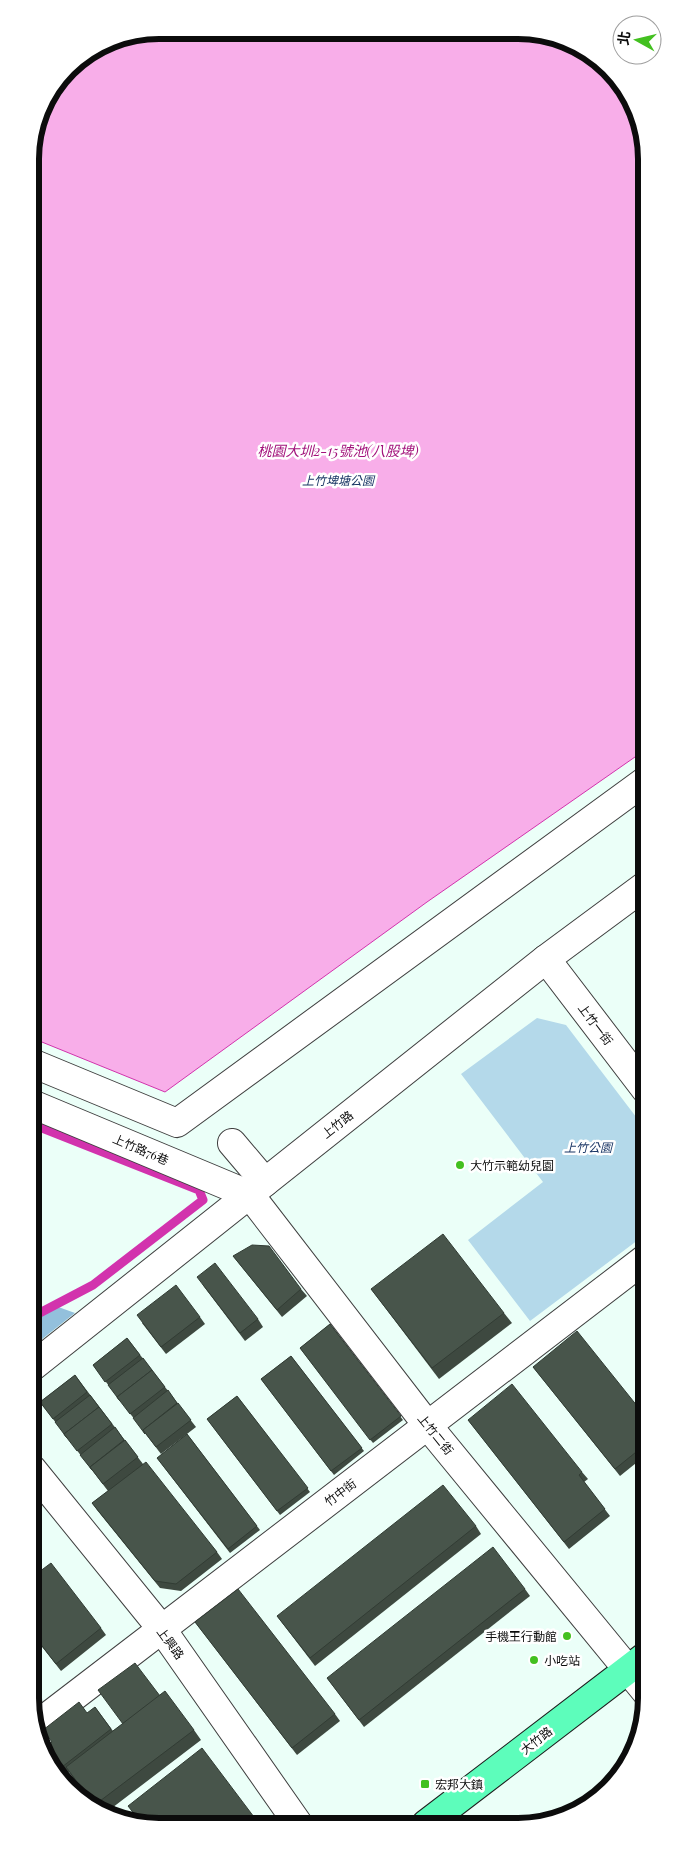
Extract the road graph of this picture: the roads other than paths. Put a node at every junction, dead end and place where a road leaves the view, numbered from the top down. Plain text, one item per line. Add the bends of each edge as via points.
1 (638, 786) edge
2 (638, 891) edge
3 (546, 959) junction
4 (39, 1066) edge
5 (638, 1080) edge
6 (39, 1107) edge
7 (232, 1143) dead end
8 (257, 1188) junction
9 (638, 1264) edge
10 (39, 1361) edge
11 (428, 1426) junction
12 (39, 1478) edge
13 (160, 1628) junction
14 (637, 1662) edge
15 (41, 1721) edge
16 (295, 1818) edge
17 (434, 1818) edge

1 - 4 street via 177,1123
2 - 3 street, 上竹路
3 - 5 street, 上竹一街
3 - 8 street, 上竹路
6 - 8 street, 上竹路76巷
7 - 8 street, 上竹二街
8 - 10 street, 上竹路
8 - 11 street, 上竹二街
9 - 11 street, 竹中街
11 - 13 street, 竹中街
11 - 14 street, 上竹二街
12 - 13 street, 上興路
13 - 15 street, 竹中街
13 - 16 street, 上興路
14 - 17 main road, 大竹路

